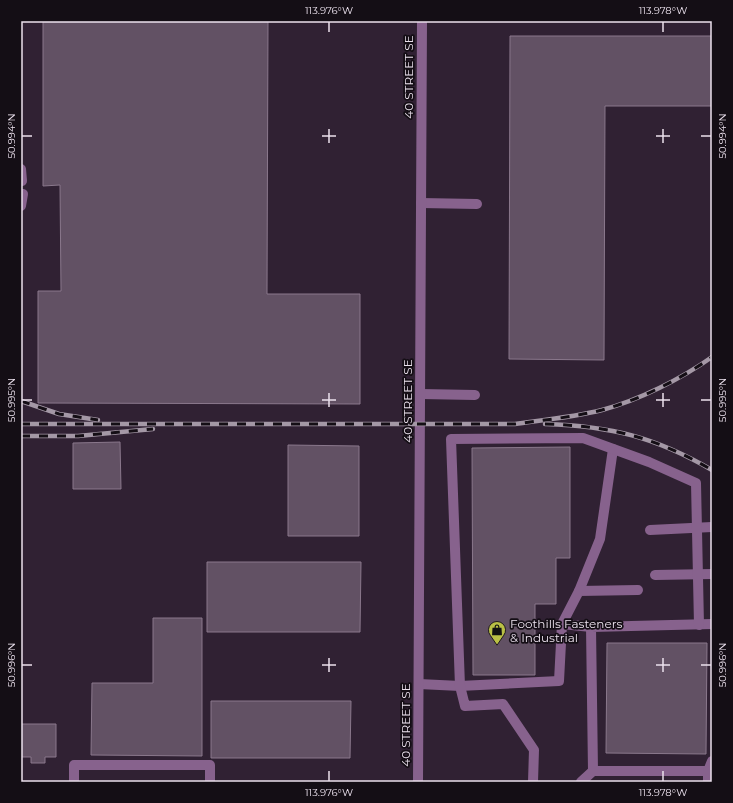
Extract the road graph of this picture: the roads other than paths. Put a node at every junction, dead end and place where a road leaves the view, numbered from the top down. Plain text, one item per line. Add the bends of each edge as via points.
1 (422, 21) edge
2 (21, 169) edge
3 (22, 181) edge
4 (23, 194) dead end
5 (421, 203) junction
6 (477, 204) dead end
7 (21, 206) edge
8 (420, 394) junction
9 (476, 395) dead end
10 (613, 449) junction
11 (712, 527) edge
12 (698, 528) junction
13 (650, 530) dead end
14 (698, 574) junction
15 (712, 574) edge
16 (655, 575) dead end
17 (638, 590) dead end
18 (579, 591) junction
19 (562, 624) junction
20 (712, 624) edge
21 (699, 625) junction
22 (592, 627) junction
23 (418, 684) junction
24 (460, 686) junction
25 (712, 761) edge
26 (594, 771) junction
27 (708, 771) junction
28 (74, 782) edge
29 (210, 782) edge
30 (418, 782) edge
31 (533, 782) edge
32 (581, 782) edge
33 (708, 782) edge

1 - 5 street, 40 STREET SE
2 - 3 street
4 - 7 street
5 - 6 street
5 - 8 street, 40 STREET SE
8 - 9 street
8 - 23 street, 40 STREET SE
10 - 12 street via 696,483
10 - 18 street via 600,539
10 - 24 street via 584,438 451,439
11 - 12 street
12 - 13 street
12 - 14 street
14 - 15 street
14 - 16 street
14 - 21 street
17 - 18 street
18 - 19 street
19 - 22 street
19 - 24 street via 559,681
20 - 21 street
21 - 22 street
22 - 26 street
23 - 24 street
23 - 30 street, 40 STREET SE
24 - 31 street via 465,706 503,704 534,750
25 - 27 street
26 - 27 street
26 - 32 street
27 - 33 street
28 - 29 street via 74,765 210,765

